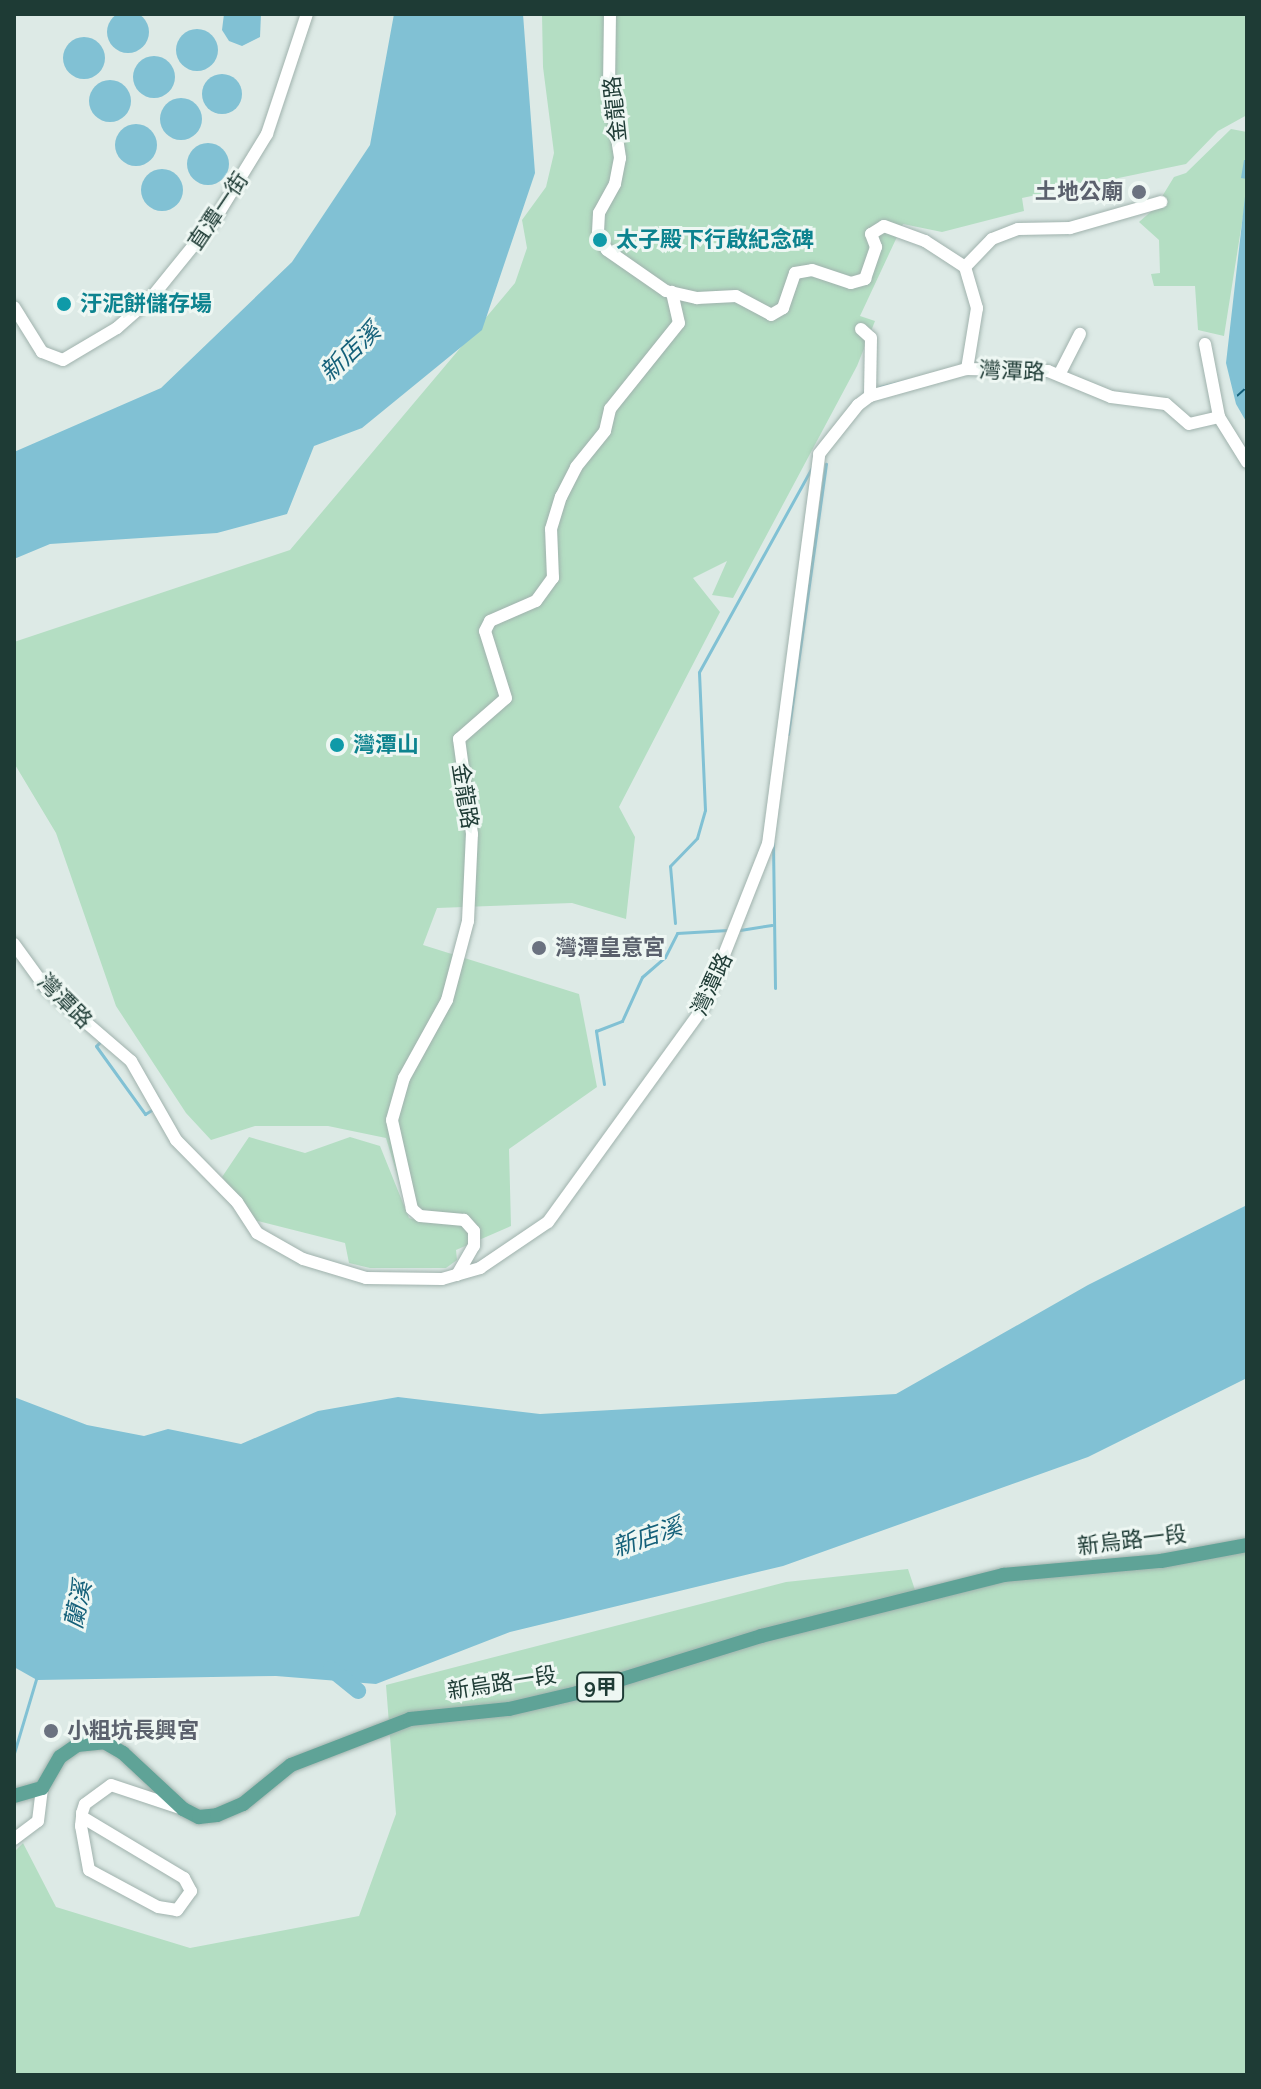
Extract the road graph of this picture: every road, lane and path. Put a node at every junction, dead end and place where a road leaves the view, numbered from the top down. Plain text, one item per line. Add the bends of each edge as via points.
1 (307, 14) edge
2 (610, 14) edge
3 (1161, 202) dead end
4 (965, 267) junction
5 (672, 292) junction
6 (14, 307) edge
7 (861, 329) dead end
8 (1080, 334) dead end
9 (1205, 344) dead end
10 (967, 369) junction
11 (1060, 373) junction
12 (870, 396) junction
13 (1219, 417) junction
14 (1247, 462) edge
15 (14, 944) edge
16 (457, 1275) junction
17 (1247, 1545) edge
18 (42, 1788) junction
19 (15, 1796) edge
20 (183, 1809) junction
21 (82, 1817) junction
22 (14, 1839) edge

1 - 6 street, 直潭一街 via 267,134 215,219 171,277 131,317 63,360 42,352
2 - 5 street, 金龍路 via 609,85 620,158 610,197 599,213 598,234 607,250
3 - 4 street via 1070,228 1018,229 992,239
4 - 5 street via 925,241 884,226 871,234 876,247 865,279 851,283 812,270 795,273 783,308 771,315 736,296 697,298
4 - 10 street via 977,308
5 - 16 street, 金龍路 via 679,323 610,409 605,431 576,467 561,497 551,529 553,578 536,601 490,621 485,631 506,698 459,739 472,834 468,921 447,1000 404,1078 392,1120 412,1209 420,1216 464,1220 474,1231 474,1246
7 - 12 street via 871,338
8 - 11 street
9 - 13 street
10 - 11 street, 灣潭路
10 - 12 street, 灣潭路
11 - 13 street, 灣潭路 via 1111,397 1166,404 1189,424
12 - 16 street, 灣潭路 via 819,454 768,844 703,1008 548,1222 501,1258
13 - 14 street
15 - 16 street, 灣潭路 via 46,988 131,1061 176,1140 237,1202 257,1233 303,1259 366,1278
17 - 20 main road, 新烏路一段 / 9甲 via 1161,1561 1003,1575 761,1636 577,1693 509,1709 410,1719 291,1765 243,1804 217,1815 199,1817
18 - 19 main road
18 - 20 main road via 60,1757 77,1745 104,1742
18 - 22 street via 38,1821
20 - 21 street via 119,1785 91,1798
21 - 21 street via 82,1857 89,1870 158,1907 183,1907 191,1891 184,1878

